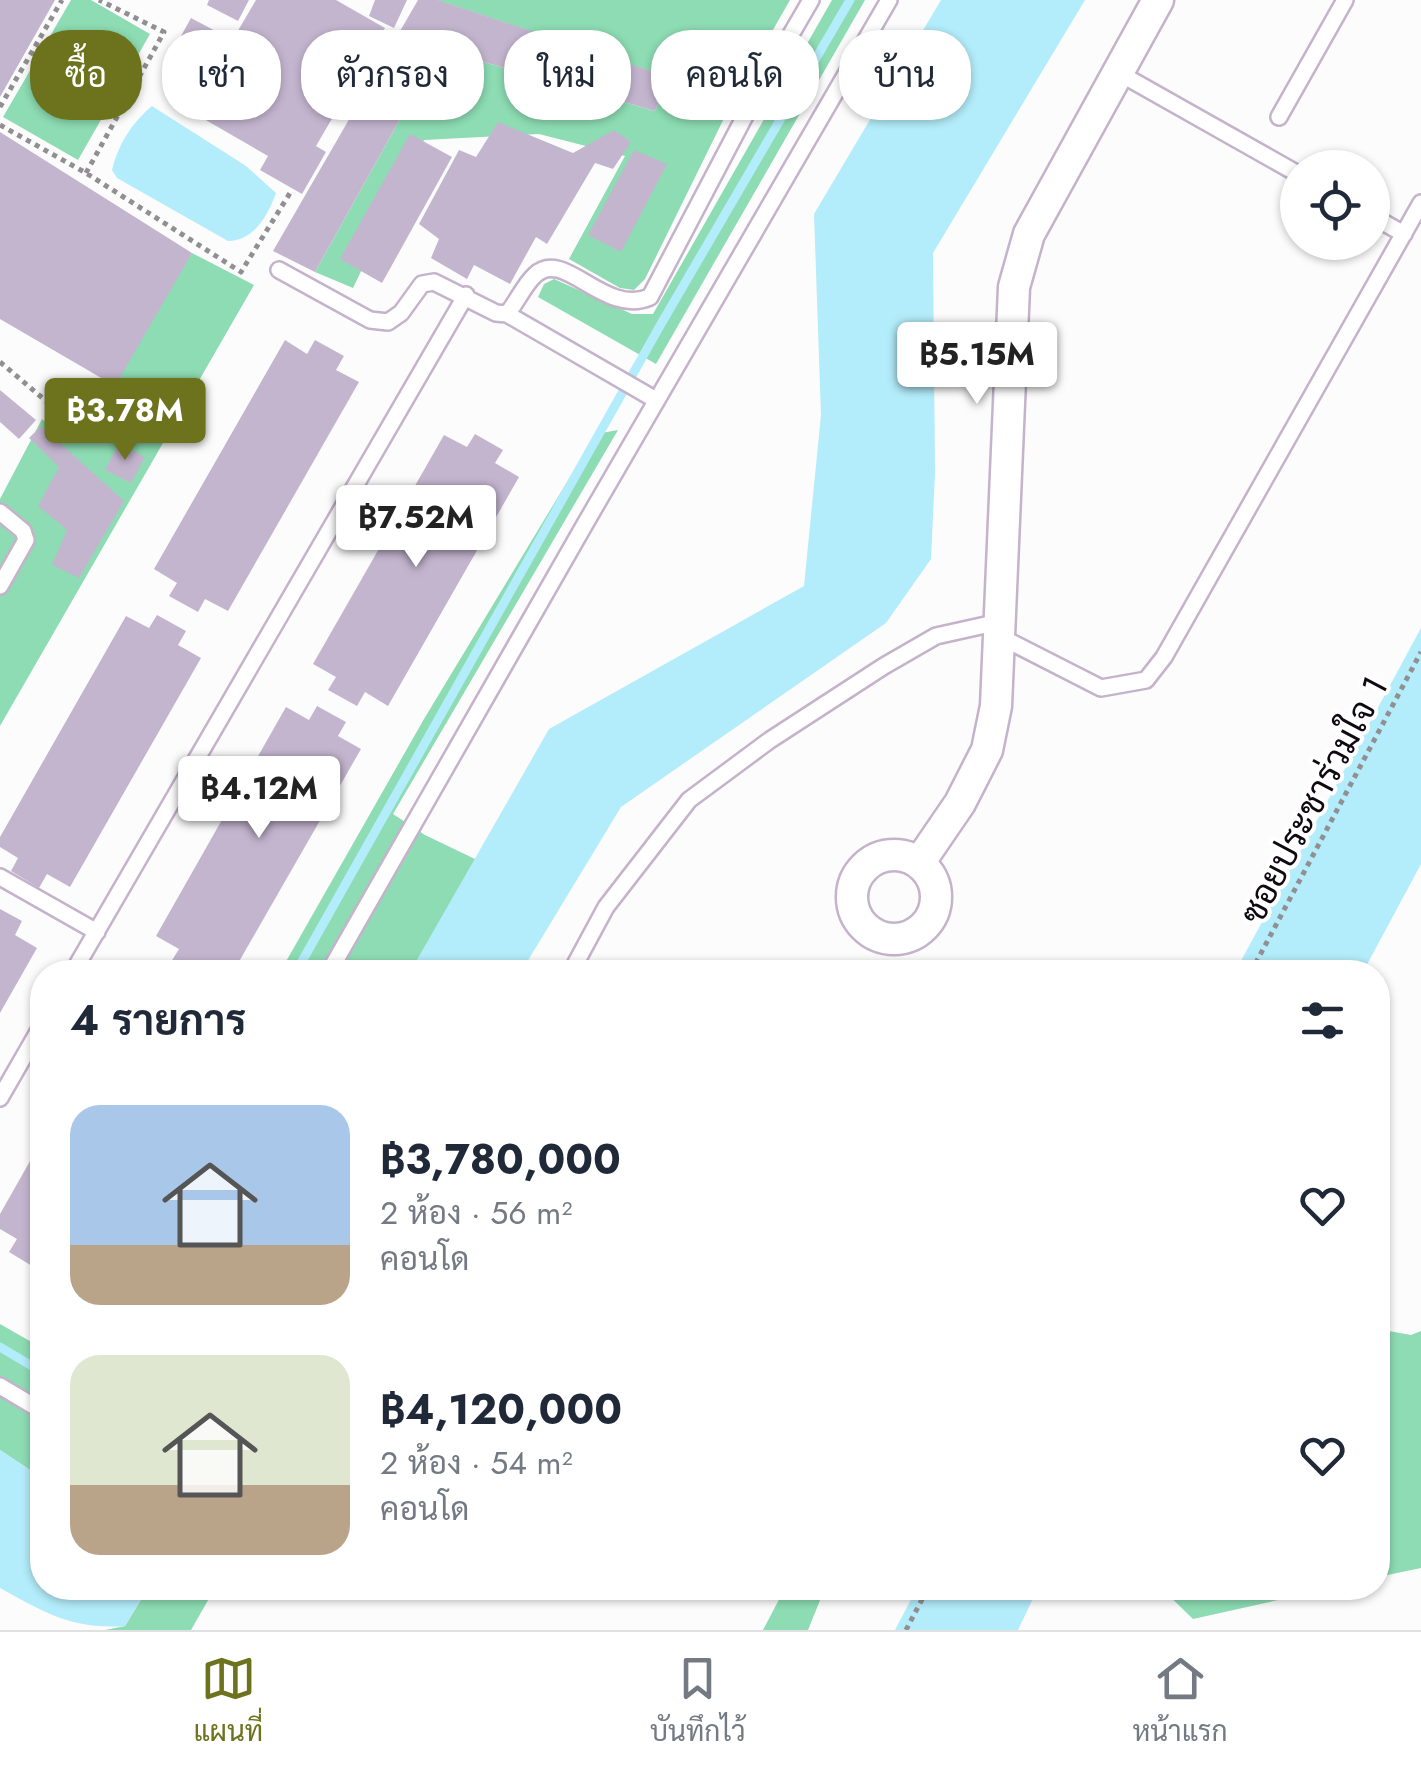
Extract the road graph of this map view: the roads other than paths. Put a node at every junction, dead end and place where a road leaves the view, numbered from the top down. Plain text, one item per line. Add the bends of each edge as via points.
1 (812, 0) edge
2 (889, 0) edge
3 (1158, 0) edge
4 (1346, 0) edge
5 (1120, 73) junction
6 (1279, 117) dead end
7 (1280, 164) edge
8 (1421, 204) edge
9 (1390, 226) edge
10 (1404, 234) junction
11 (279, 270) dead end
12 (466, 296) junction
13 (507, 314) junction
14 (656, 400) junction
15 (0, 512) edge
16 (0, 586) edge
17 (999, 629) junction
18 (918, 863) dead end
19 (0, 877) edge
20 (96, 932) junction
21 (80, 960) edge
22 (336, 960) edge
23 (577, 960) edge
24 (30, 1046) edge
25 (0, 1098) edge
26 (0, 1386) edge
27 (30, 1405) edge

1 - 13 lane via 650,298 611,298 546,268
2 - 14 lane
3 - 5 street
4 - 6 lane
5 - 7 lane
5 - 17 street via 1029,234 1014,287
8 - 10 lane
9 - 10 lane
10 - 17 lane via 1146,680 1101,688
11 - 12 lane via 370,320 388,322 422,284 434,282
12 - 13 lane
12 - 20 lane
13 - 14 lane
14 - 22 lane
15 - 16 lane via 26,540
17 - 18 street via 987,750
17 - 23 lane via 936,636 770,740 689,800 606,907
19 - 20 lane
20 - 21 lane
24 - 25 lane
26 - 27 lane

